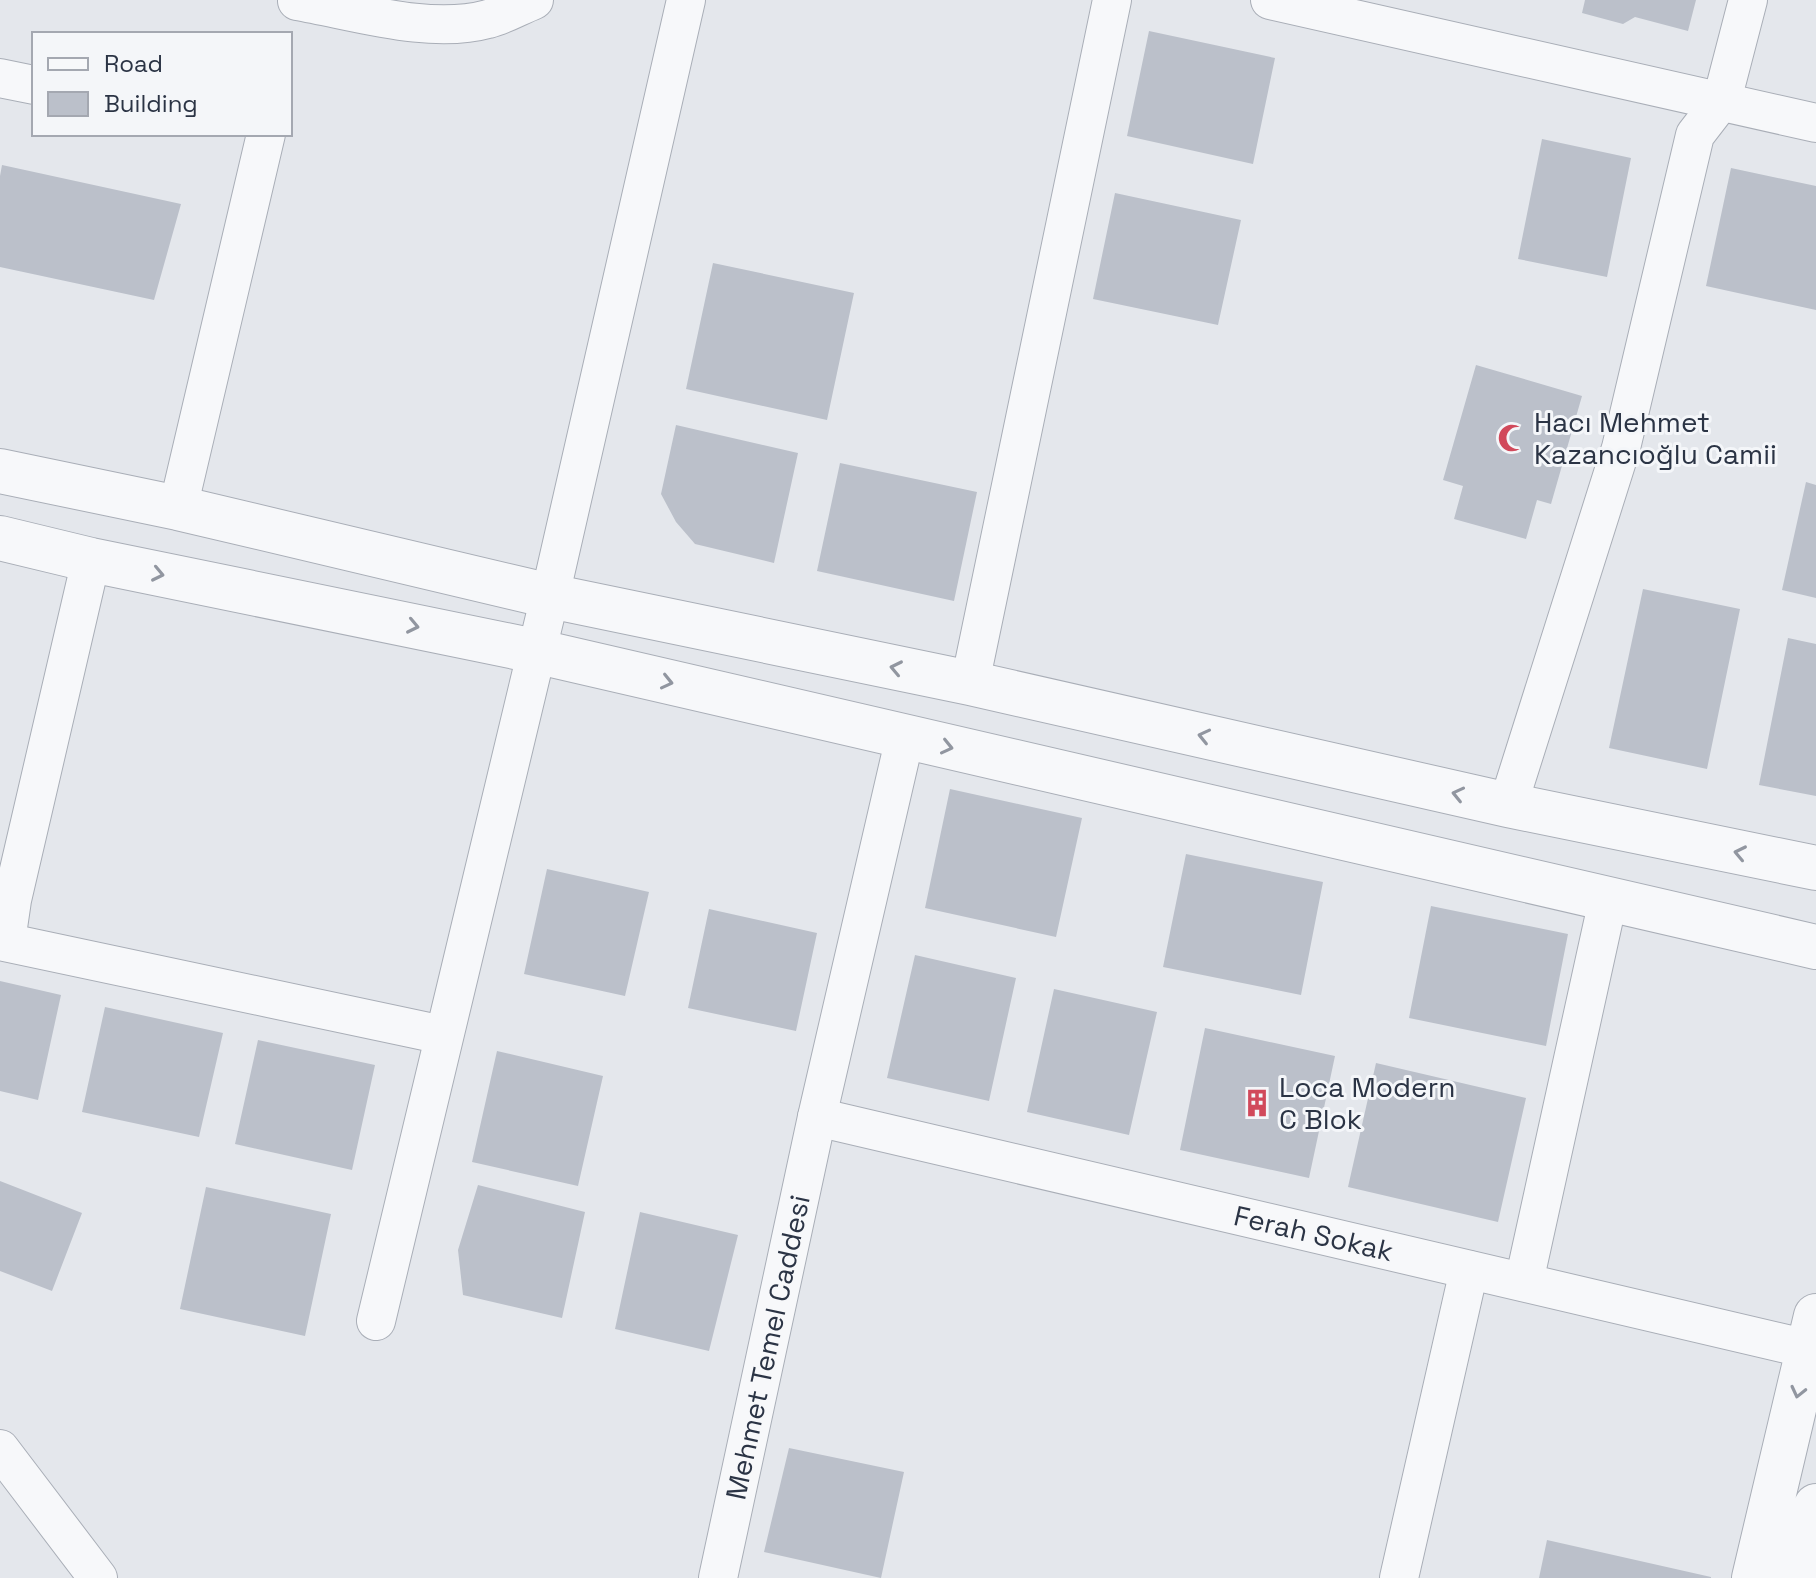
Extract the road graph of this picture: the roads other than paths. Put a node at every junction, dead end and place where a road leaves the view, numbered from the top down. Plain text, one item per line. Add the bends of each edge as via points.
1 (297, 0) edge
2 (534, 0) edge
3 (686, 0) edge
4 (1112, 0) edge
5 (1270, 0) edge
6 (1748, 0) edge
7 (1366, 11) edge
8 (290, 32) edge
9 (0, 78) edge
10 (32, 85) edge
11 (1722, 100) junction
12 (1816, 123) edge
13 (266, 136) edge
14 (0, 471) edge
15 (178, 508) junction
16 (0, 538) edge
17 (91, 560) junction
18 (550, 596) junction
19 (535, 651) junction
20 (970, 683) junction
21 (905, 737) junction
22 (1508, 805) junction
23 (1816, 868) edge
24 (1608, 900) junction
25 (3, 941) edge
26 (1816, 947) edge
27 (443, 1035) junction
28 (817, 1117) junction
29 (1469, 1270) junction
30 (1524, 1282) junction
31 (376, 1321) dead end
32 (1812, 1333) edge
33 (0, 1449) edge
34 (1816, 1506) edge
35 (98, 1578) edge
36 (718, 1578) edge
37 (1399, 1578) edge
38 (1754, 1578) edge
39 (1798, 1578) edge

1 - 2 street via 450,25 489,19
1 - 8 street
3 - 18 street
4 - 20 street
5 - 7 street
6 - 11 street
7 - 11 street
9 - 10 street
11 - 12 street
11 - 22 street via 1695,135 1621,448
13 - 15 street
14 - 15 street
15 - 18 street
16 - 17 street
17 -> 19 street
17 - 25 street
18 - 19 street
20 -> 18 street
19 -> 21 street
19 - 27 street
22 -> 20 street
21 -> 24 street
21 - 28 street, Mehmet Temel Caddesi
23 -> 22 street
24 - 26 street
24 - 30 street
25 - 27 street
27 - 31 street
28 - 29 street, Ferah Sokak
28 - 36 street, Mehmet Temel Caddesi
29 - 30 street, Ferah Sokak
29 - 37 street
30 - 32 street, Ferah Sokak
32 -> 38 street
33 - 35 street
34 - 39 street

